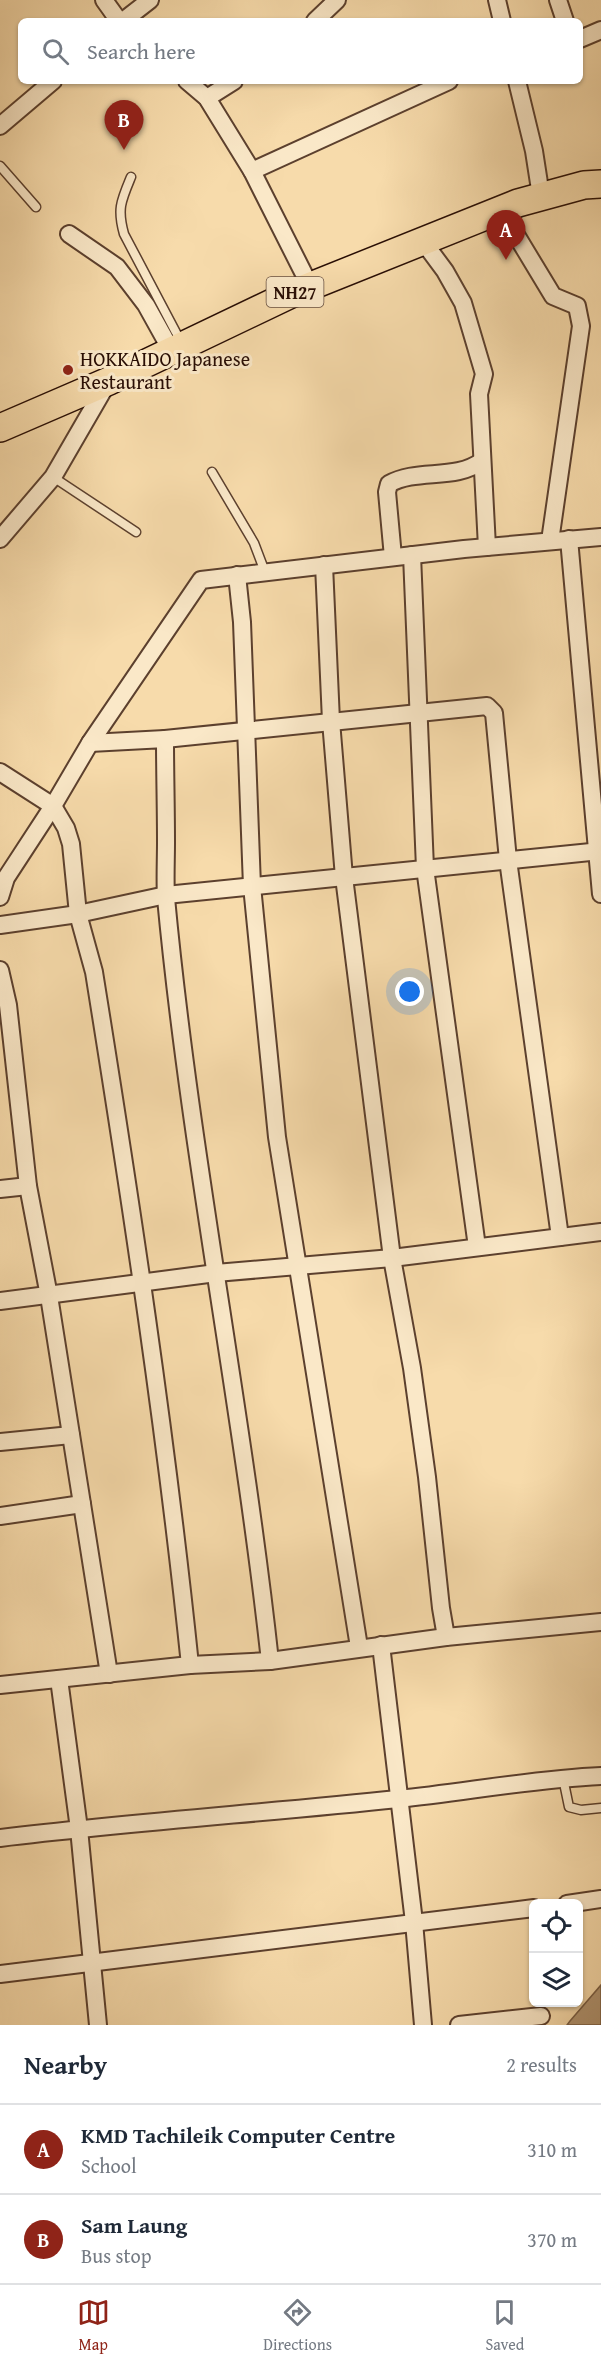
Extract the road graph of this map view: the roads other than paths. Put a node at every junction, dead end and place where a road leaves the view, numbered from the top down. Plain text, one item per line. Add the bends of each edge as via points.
1 (104, 0) edge
2 (150, 0) edge
3 (337, 0) edge
4 (497, 0) edge
5 (558, 0) edge
6 (117, 18) edge
7 (127, 18) edge
8 (318, 18) edge
9 (501, 18) edge
10 (564, 18) edge
11 (601, 30) edge
12 (583, 38) edge
13 (49, 84) edge
14 (191, 84) edge
15 (229, 84) edge
16 (442, 84) edge
17 (517, 84) edge
18 (207, 98) junction
19 (0, 126) edge
20 (0, 166) edge
21 (252, 171) junction
22 (131, 177) dead end
23 (601, 184) edge
24 (541, 196) junction
25 (36, 207) dead end
26 (501, 210) junction
27 (69, 234) dead end
28 (422, 240) junction
29 (310, 286) junction
30 (177, 347) junction
31 (109, 381) junction
32 (0, 428) edge
33 (482, 461) junction
34 (212, 472) dead end
35 (53, 477) junction
36 (136, 532) dead end
37 (601, 537) edge
38 (0, 539) edge
39 (569, 539) junction
40 (550, 540) junction
41 (487, 547) junction
42 (412, 555) junction
43 (393, 557) junction
44 (324, 565) junction
45 (265, 572) junction
46 (237, 575) junction
47 (417, 712) junction
48 (331, 721) junction
49 (247, 730) junction
50 (165, 739) junction
51 (90, 742) junction
52 (0, 772) edge
53 (53, 806) junction
54 (599, 851) edge
55 (508, 860) junction
56 (425, 868) junction
57 (344, 877) junction
58 (252, 886) junction
59 (601, 894) edge
60 (166, 895) junction
61 (0, 897) edge
62 (78, 914) junction
63 (0, 925) edge
64 (0, 970) edge
65 (7, 1074) edge
66 (28, 1186) junction
67 (0, 1189) edge
68 (601, 1232) edge
69 (560, 1237) junction
70 (477, 1247) junction
71 (392, 1258) junction
72 (298, 1266) junction
73 (216, 1273) junction
74 (142, 1284) junction
75 (49, 1296) junction
76 (0, 1301) edge
77 (71, 1435) junction
78 (0, 1442) edge
79 (82, 1504) junction
80 (0, 1516) edge
81 (601, 1622) edge
82 (446, 1637) junction
83 (381, 1646) junction
84 (359, 1647) junction
85 (270, 1660) junction
86 (190, 1665) junction
87 (109, 1674) junction
88 (59, 1679) junction
89 (0, 1685) edge
90 (601, 1776) edge
91 (563, 1778) junction
92 (400, 1799) junction
93 (601, 1808) edge
94 (79, 1828) junction
95 (0, 1838) edge
96 (601, 1899) edge
97 (583, 1902) edge
98 (529, 1909) edge
99 (414, 1922) junction
100 (91, 1964) junction
101 (0, 1974) edge
102 (541, 2016) dead end
103 (98, 2025) edge
104 (423, 2025) edge
105 (459, 2025) edge

1 - 6 street
2 - 7 street
3 - 8 street
4 - 9 street
5 - 10 street
11 - 12 street
13 - 19 street
14 - 18 street
15 - 18 street
16 - 21 street
17 - 24 street
18 - 21 street
20 - 25 lane
21 - 29 street
22 - 30 lane via 119,217
23 - 24 main road, NH27
24 - 26 main road, NH27
26 - 28 main road, NH27
26 - 40 street via 553,296 577,306 581,326
27 - 30 street via 117,267
28 - 29 main road, NH27
28 - 33 street via 463,303 477,347 484,374 479,394
29 - 30 main road, NH27
30 - 31 main road, NH27
31 - 32 main road, NH27
31 - 35 street
33 - 41 street
33 - 43 street via 467,470 399,478 388,484
34 - 45 lane via 254,543
35 - 36 lane
35 - 38 street
37 - 39 street
39 - 40 street
39 - 54 street
40 - 41 street
41 - 42 street
42 - 43 street
42 - 47 street
43 - 44 street
44 - 45 street
44 - 48 street
45 - 46 street
46 - 49 street
46 - 51 street via 201,580
47 - 48 street
47 - 55 street via 491,708
47 - 56 street
48 - 49 street
48 - 57 street
49 - 50 street
49 - 58 street
50 - 51 street
50 - 60 street
51 - 53 street
52 - 53 street
53 - 61 street via 6,878
53 - 62 street via 71,844
54 - 55 street
54 - 59 street
55 - 56 street
55 - 69 street
56 - 57 street
56 - 70 street
57 - 58 street
57 - 71 street
58 - 60 street
58 - 72 street via 277,1137
60 - 62 street
60 - 73 street
62 - 63 street
62 - 74 street via 94,972
64 - 65 street via 8,1005
65 - 66 street
66 - 67 street
66 - 75 street
68 - 69 street
69 - 70 street
70 - 71 street
71 - 72 street
71 - 82 street via 412,1368
72 - 73 street
72 - 84 street
73 - 74 street
73 - 85 street via 239,1415
74 - 75 street
74 - 86 street
75 - 76 street
75 - 77 street
77 - 78 street
77 - 79 street
79 - 80 street
79 - 87 street
81 - 82 street
82 - 83 street
83 - 84 street
83 - 92 street
84 - 85 street
85 - 86 street
86 - 87 street
87 - 88 street
88 - 89 street
88 - 94 street
90 - 91 street
91 - 92 street
91 - 93 lane via 570,1807
92 - 94 street
92 - 99 street
94 - 95 street
94 - 100 street
96 - 97 street
98 - 99 street
99 - 100 street
99 - 104 street
100 - 101 street
100 - 103 street
102 - 105 street

